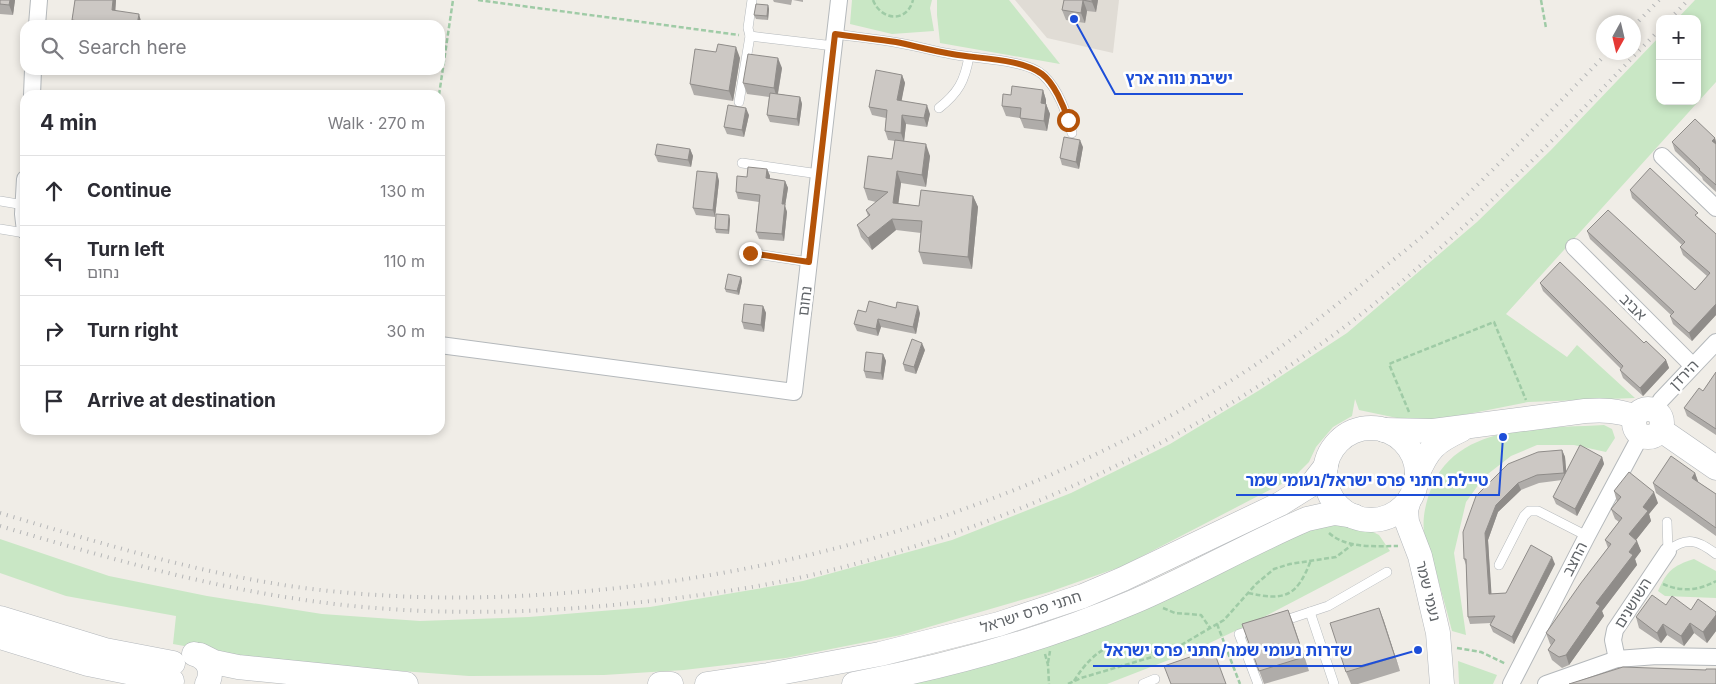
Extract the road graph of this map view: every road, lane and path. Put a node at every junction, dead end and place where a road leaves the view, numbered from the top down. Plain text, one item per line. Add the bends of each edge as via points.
1 (39, 0) edge
2 (453, 0) edge
3 (478, 0) edge
4 (752, 0) edge
5 (839, 0) edge
6 (873, 0) edge
7 (913, 0) edge
8 (1541, 0) edge
9 (37, 20) edge
10 (1546, 28) dead end
11 (750, 36) junction
12 (834, 40) junction
13 (445, 54) edge
14 (969, 56) junction
15 (34, 75) edge
16 (442, 75) edge
17 (32, 90) edge
18 (440, 90) edge
19 (739, 102) dead end
20 (939, 108) dead end
21 (1072, 132) dead end
22 (1662, 156) dead end
23 (742, 163) dead end
24 (819, 174) junction
25 (0, 201) edge
26 (20, 204) edge
27 (1716, 208) edge
28 (0, 229) edge
29 (20, 231) edge
30 (1574, 247) dead end
31 (750, 253) dead end
32 (809, 262) junction
33 (1716, 342) edge
34 (445, 346) edge
35 (1693, 366) junction
36 (1533, 418) junction
37 (1489, 423) junction
38 (1648, 423) junction
39 (1382, 430) junction
40 (1416, 430) junction
41 (1326, 466) junction
42 (1716, 468) edge
43 (1417, 476) junction
44 (1409, 500) junction
45 (1320, 516) junction
46 (1362, 518) junction
47 (1668, 522) dead end
48 (1587, 536) junction
49 (1353, 544) junction
50 (1399, 546) junction
51 (1668, 551) junction
52 (1716, 554) edge
53 (1311, 560) junction
54 (1499, 565) dead end
55 (1387, 572) dead end
56 (1649, 578) junction
57 (1716, 581) edge
58 (1248, 593) junction
59 (1150, 594) junction
60 (1310, 612) junction
61 (0, 618) edge
62 (1217, 624) junction
63 (1210, 628) junction
64 (0, 637) edge
65 (1030, 639) junction
66 (1439, 647) junction
67 (200, 655) junction
68 (1158, 655) junction
69 (1716, 656) edge
70 (1617, 660) junction
71 (173, 676) edge
72 (1515, 677) edge
73 (1156, 679) dead end
74 (1073, 681) junction
75 (207, 684) edge
76 (406, 684) edge
77 (660, 684) edge
78 (671, 684) edge
79 (707, 684) edge
80 (854, 684) edge
81 (1048, 684) edge
82 (1068, 684) edge
83 (1143, 684) edge
84 (1240, 684) edge
85 (1258, 684) edge
86 (1334, 684) edge
87 (1427, 684) edge
88 (1442, 684) edge
89 (1546, 684) edge

1 - 9 street
2 - 13 path
3 - 11 path
4 - 11 lane
5 - 12 street, נחום
6 - 7 path via 880,12 892,16 905,13
8 - 10 path
11 - 12 lane
11 - 19 lane
12 - 14 lane via 897,42
12 - 24 street, נחום
14 - 20 lane via 963,81 954,96
14 - 21 lane via 998,60 1042,74 1065,108
15 - 17 street
16 - 18 path
22 - 27 street
23 - 24 lane
24 - 32 street, נחום
25 - 26 lane
28 - 29 lane
30 - 35 street, אביב
31 - 32 lane
32 - 34 street, נחום via 794,392
33 - 35 street, הירדן
35 - 38 street, הירדן via 1661,400
36 - 37 main road
36 - 38 main road via 1606,410 1624,412
36 - 40 path via 1494,322 1389,364
37 - 40 main road via 1433,431
37 - 43 main road via 1468,427 1437,444 1425,456
38 - 42 main road
38 - 48 street, החצב
39 - 40 main road
39 - 41 main road via 1360,429 1348,434 1338,442
39 - 43 main road via 1400,438 1410,448 1416,461
41 - 46 main road via 1332,495 1343,510
41 - 79 main road, חתני פרס ישראל via 1312,484 1280,504 1131,576 1082,596 998,624 880,654
43 - 44 main road
44 - 46 main road via 1385,518
44 - 66 main road, נעמי שמר via 1407,522 1420,556
45 - 46 main road, חתני פרס ישראל via 1334,513
45 - 49 path via 1326,531 1336,540
45 - 59 main road, חתני פרס ישראל via 1290,526
46 - 50 main road, נעמי שמר via 1387,528
47 - 51 lane
48 - 54 lane via 1538,511 1529,511
48 - 72 street, החצב
49 - 50 path
49 - 53 path via 1336,556
50 - 87 main road, נעמי שמר via 1406,561 1424,635
51 - 52 lane via 1687,541 1698,542
51 - 56 street, השושנים
53 - 58 path via 1274,570
53 - 58 path via 1298,588 1285,595
55 - 60 lane via 1328,606
56 - 57 path via 1682,589 1701,589
56 - 70 street, השושנים via 1615,630 1613,640
58 - 62 path
59 - 63 path via 1166,610 1201,615
59 - 65 main road, חתני פרס ישראל
60 - 85 lane via 1240,634
60 - 86 lane
61 - 71 main road via 106,650
62 - 63 path
62 - 84 path
63 - 68 path
64 - 71 main road via 82,662
65 - 80 main road, חתני פרס ישראל via 947,663
65 - 81 path via 1044,650
66 - 72 path via 1481,652
66 - 88 main road, נעמי שמר
67 - 71 main road via 180,656
67 - 75 main road via 211,672
67 - 76 main road via 238,667
68 - 74 path
68 - 74 path via 1136,646 1112,646 1084,664
69 - 70 street
70 - 89 street
73 - 83 lane
74 - 82 path
77 - 78 main road

